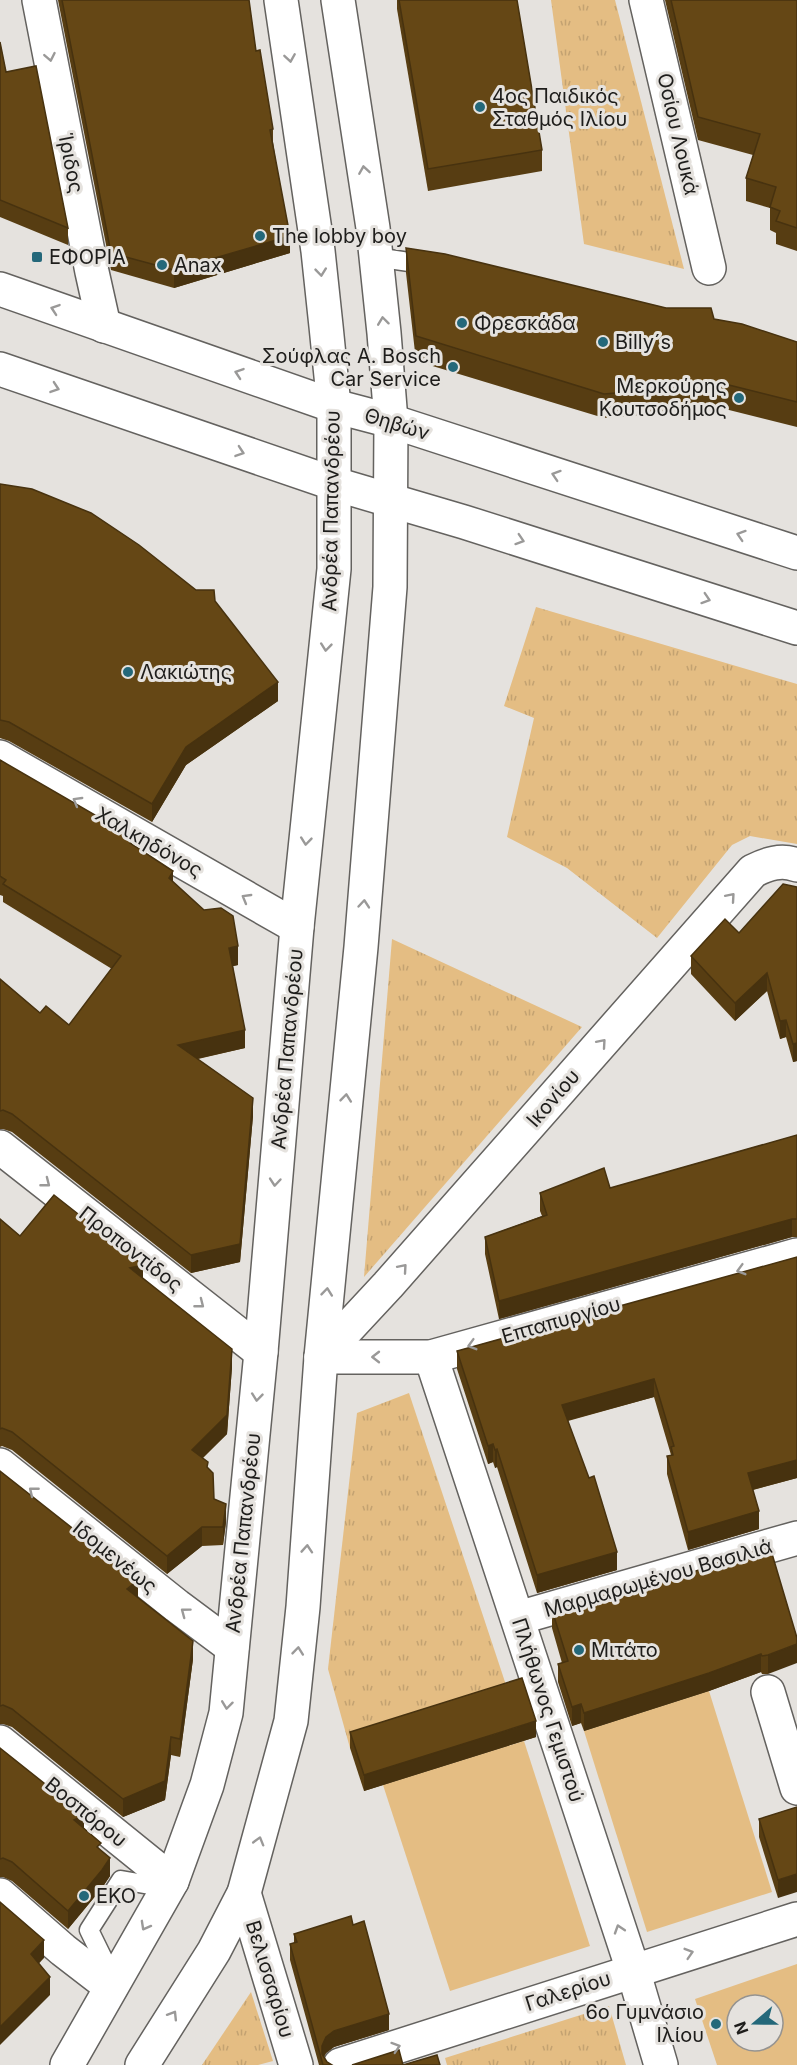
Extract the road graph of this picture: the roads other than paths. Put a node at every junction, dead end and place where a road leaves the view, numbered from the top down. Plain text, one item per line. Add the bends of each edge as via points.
1 (39, 0) edge
2 (281, 0) edge
3 (338, 0) edge
4 (646, 0) edge
5 (375, 257) junction
6 (442, 267) edge
7 (709, 268) dead end
8 (0, 289) edge
9 (104, 326) junction
10 (0, 369) edge
11 (334, 406) junction
12 (391, 421) junction
13 (335, 484) junction
14 (391, 501) junction
15 (797, 553) edge
16 (797, 628) edge
17 (0, 757) edge
18 (797, 865) edge
19 (297, 927) junction
20 (0, 1147) edge
21 (797, 1255) edge
22 (261, 1352) junction
23 (321, 1357) junction
24 (431, 1357) junction
25 (0, 1465) edge
26 (797, 1538) edge
27 (518, 1618) junction
28 (232, 1647) junction
29 (768, 1692) dead end
30 (0, 1742) edge
31 (797, 1788) edge
32 (169, 1884) junction
33 (244, 1893) junction
34 (0, 1895) edge
35 (797, 1919) edge
36 (633, 1970) junction
37 (113, 1984) junction
38 (67, 2065) edge
39 (142, 2065) edge
40 (296, 2065) edge
41 (340, 2065) edge
42 (661, 2065) edge

1 -> 9 main road, Ίριδος
2 -> 11 main road, Ανδρέα Παπανδρέου via 318,251
5 -> 3 main road
4 - 7 main road, Οσίου Λουκά
5 - 6 lane
12 -> 5 main road
9 -> 8 main road, Θηβών
11 -> 9 main road, Θηβών
10 -> 13 main road
11 - 12 main road, Θηβών
11 - 13 main road, Ανδρέα Παπανδρέου
12 - 14 main road
15 -> 12 main road, Θηβών
13 - 14 main road
13 -> 19 main road, Ανδρέα Παπανδρέου via 334,569
14 -> 16 main road
23 -> 14 main road via 361,947 390,588
19 -> 17 main road, Χαλκηδόνος
23 -> 18 main road, Ικονίου via 753,871 769,863
19 -> 22 main road, Ανδρέα Παπανδρέου
20 -> 22 main road, Προποντίδος
21 -> 24 main road, Επταπυργίου
22 -> 28 main road, Ανδρέα Παπανδρέου
24 -> 23 main road, Επταπυργίου
33 -> 23 main road via 291,1721
24 - 27 main road, Πλήθωνος Γεμιστού
28 -> 25 main road, Ιδομενέως
26 - 27 main road, Μαρμαρωμένου Βασιλιά
36 -> 27 main road, Πλήθωνος Γεμιστού
28 -> 32 main road, Ανδρέα Παπανδρέου via 226,1713 207,1785
29 - 31 main road
30 - 32 main road, Βοσπόρου
32 -> 37 main road, Ανδρέα Παπανδρέου
32 - 37 lane via 121,1880 89,1930
39 -> 33 main road via 214,1951
33 - 40 main road, Βελισσαρίου
34 - 37 main road via 63,1950
36 -> 35 main road, Γαλερίου
41 -> 36 main road, Γαλερίου
36 - 42 main road, Πλήθωνος Γεμιστού
37 - 38 main road, Ανδρέα Παπανδρέου

